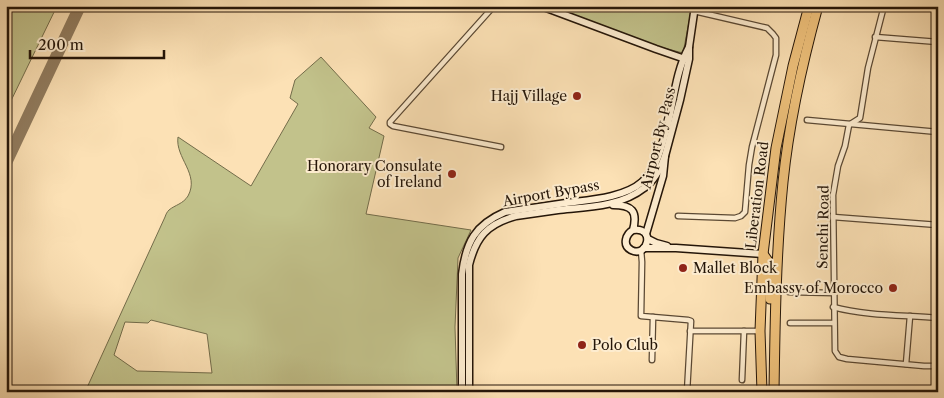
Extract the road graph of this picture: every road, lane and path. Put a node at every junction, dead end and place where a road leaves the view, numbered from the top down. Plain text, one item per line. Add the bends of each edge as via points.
1 (494, 6) edge
2 (541, 6) edge
3 (810, 6) edge
4 (818, 6) edge
5 (884, 6) edge
6 (695, 9) edge
7 (875, 37) junction
8 (938, 42) edge
9 (686, 59) junction
10 (806, 120) dead end
11 (849, 125) junction
12 (938, 132) edge
13 (501, 147) dead end
14 (662, 154) junction
15 (607, 205) junction
16 (678, 216) dead end
17 (833, 217) junction
18 (938, 225) edge
19 (633, 230) junction
20 (647, 237) junction
21 (676, 248) junction
22 (643, 249) junction
23 (763, 254) junction
24 (789, 292) dead end
25 (834, 293) junction
26 (834, 307) junction
27 (910, 316) junction
28 (653, 317) junction
29 (775, 318) junction
30 (938, 318) edge
31 (790, 322) dead end
32 (834, 323) junction
33 (690, 331) junction
34 (744, 331) junction
35 (760, 331) junction
36 (652, 360) dead end
37 (906, 364) junction
38 (938, 366) edge
39 (742, 380) dead end
40 (462, 392) edge
41 (470, 392) edge
42 (687, 392) edge
43 (762, 392) edge
44 (774, 392) edge

1 - 13 street via 390,124
2 - 9 main road
3 - 23 highway, Liberation Road via 793,66 776,148
4 - 29 highway, Liberation Road via 792,120 783,182
5 - 7 street, Senchi Road
6 - 9 main road, Airport By-Pass
6 - 16 street via 767,28 776,38 776,55 752,147 745,212 735,218
7 - 8 street
7 - 11 street, Senchi Road via 860,118
9 - 14 main road, Airport By-Pass
10 - 11 street
11 - 12 street
11 - 17 street, Senchi Road via 836,174
14 - 15 main road, Airport Bypass via 657,174 645,188
14 - 20 main road, Airport By-Pass via 663,176
14 - 40 main road, Airport Bypass via 648,176 630,190 506,212 477,231 468,247 462,274
15 - 19 main road via 630,208 635,214
15 - 41 main road, Airport Bypass via 504,219 478,240 469,265
17 - 18 street
17 - 25 street, Senchi Road
19 - 20 main road via 640,230
19 - 22 main road via 626,237 628,247 636,251
20 - 21 main road
20 - 22 main road
21 - 22 main road
21 - 23 main road
22 - 28 street via 640,315
23 - 29 highway via 769,263 770,298
23 - 35 highway, Liberation Road
24 - 25 street
25 - 26 street, Senchi Road
26 - 27 street via 863,313
26 - 32 street, Senchi Road
27 - 30 street
27 - 37 street
28 - 33 street via 690,320
28 - 36 street
29 - 44 highway, Liberation Road
31 - 32 street
32 - 37 street, Senchi Road via 834,351 839,357
33 - 34 street
33 - 42 street
34 - 35 street
34 - 39 street
35 - 43 highway, Liberation Road
37 - 38 street, Senchi Road

